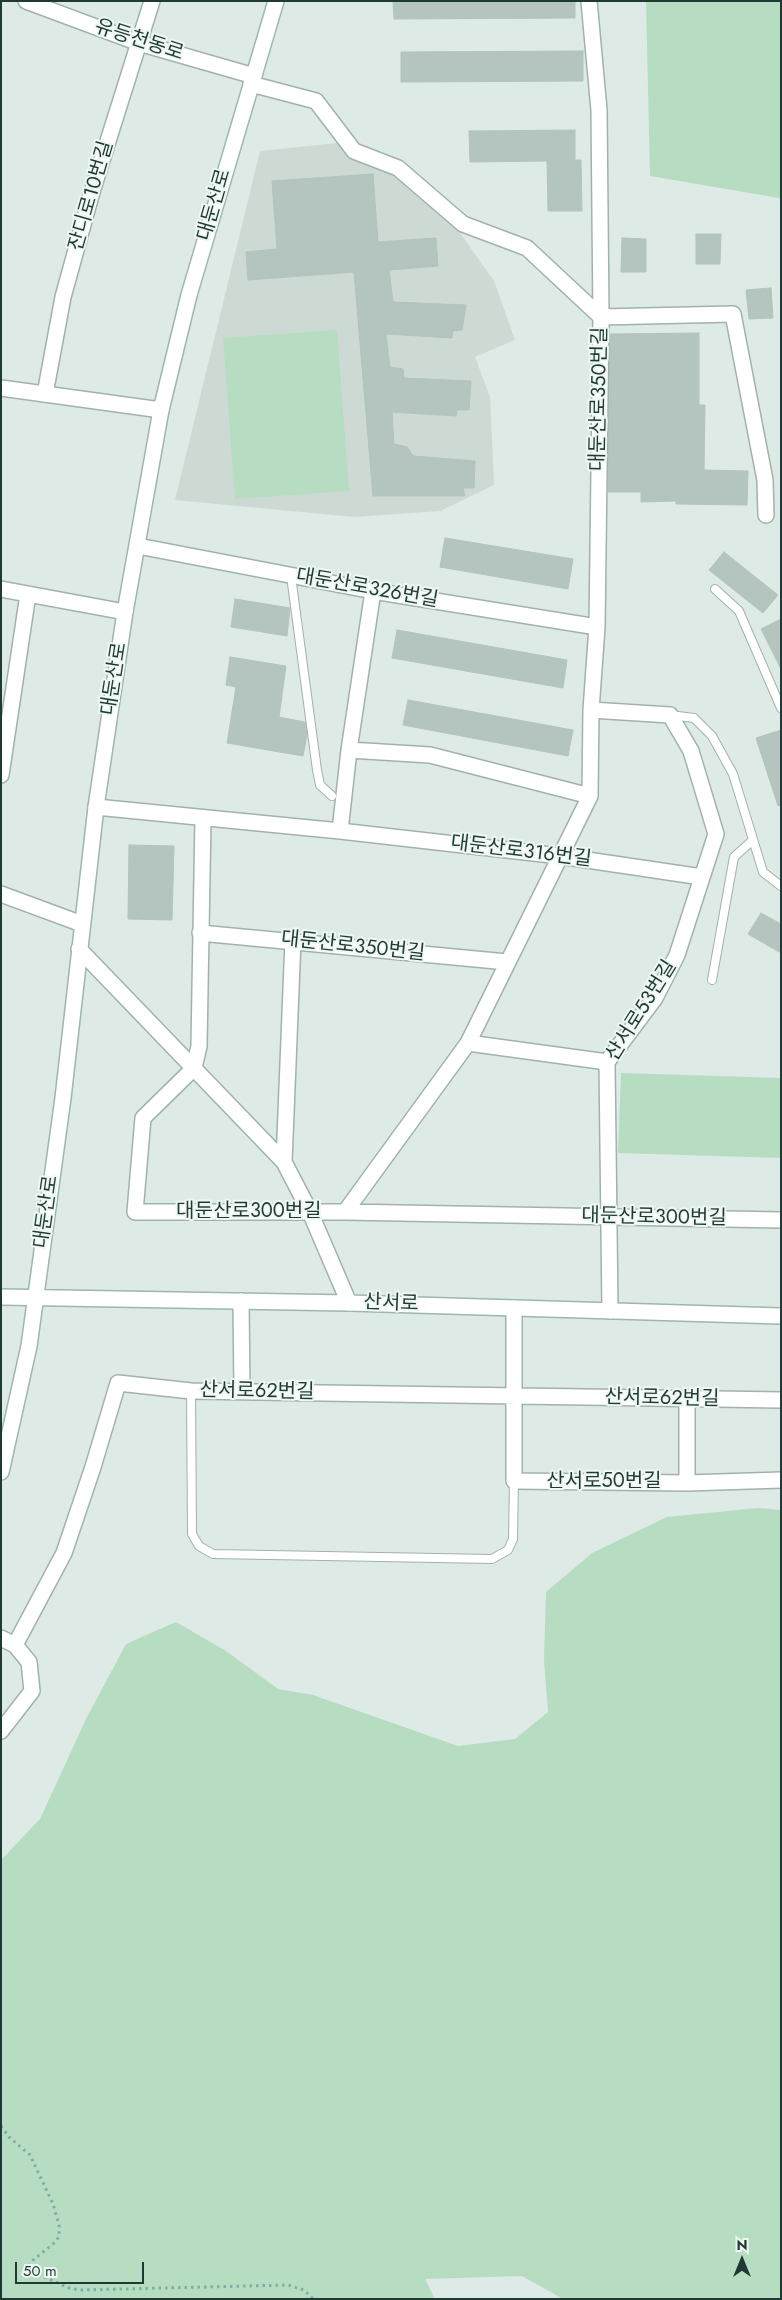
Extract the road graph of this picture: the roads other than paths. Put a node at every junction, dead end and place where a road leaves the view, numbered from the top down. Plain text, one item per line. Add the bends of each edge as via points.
1 (26, 1) edge
2 (152, 1) edge
3 (276, 1) edge
4 (589, 1) edge
5 (140, 42) junction
6 (253, 80) junction
7 (601, 317) junction
8 (1, 388) edge
9 (46, 394) junction
10 (161, 410) junction
11 (766, 515) dead end
12 (138, 546) junction
13 (291, 576) junction
14 (1, 589) edge
15 (716, 589) dead end
16 (373, 591) junction
17 (28, 594) junction
18 (125, 612) junction
19 (597, 626) junction
20 (781, 708) edge
21 (591, 710) junction
22 (670, 715) junction
23 (349, 750) junction
24 (1, 774) edge
25 (332, 796) dead end
26 (590, 796) junction
27 (96, 807) junction
28 (203, 818) junction
29 (340, 831) junction
30 (753, 840) junction
31 (560, 856) junction
32 (702, 876) junction
33 (781, 886) edge
34 (1, 894) edge
35 (82, 924) junction
36 (200, 933) junction
37 (293, 940) junction
38 (79, 949) junction
39 (507, 962) junction
40 (712, 980) dead end
41 (468, 1043) junction
42 (607, 1062) junction
43 (194, 1068) junction
44 (284, 1162) junction
45 (310, 1212) junction
46 (345, 1212) junction
47 (609, 1218) junction
48 (781, 1220) edge
49 (1, 1297) edge
50 (36, 1297) junction
51 (241, 1301) junction
52 (349, 1303) junction
53 (514, 1308) junction
54 (610, 1311) junction
55 (781, 1316) edge
56 (191, 1391) junction
57 (242, 1392) junction
58 (513, 1396) junction
59 (687, 1399) junction
60 (781, 1400) edge
61 (1, 1472) edge
62 (781, 1480) edge
63 (514, 1482) junction
64 (687, 1483) junction
65 (8, 1642) edge
66 (1, 1731) edge

1 - 5 street, 유등천동로
2 - 5 street, 잔디로10번길
3 - 6 street, 대둔산로
4 - 7 street, 대둔산로350번길 via 599,110
5 - 6 street, 유등천동로
5 - 9 street, 잔디로10번길 via 92,192 66,287
6 - 7 street, 유등천동로 via 316,101 354,152 398,168 463,224 527,248
6 - 10 street, 대둔산로 via 189,295
7 - 11 street via 733,314 765,480
7 - 19 street, 대둔산로350번길
8 - 9 street
9 - 10 street
10 - 12 street, 대둔산로
12 - 13 street, 대둔산로326번길
12 - 18 street, 대둔산로
13 - 16 street, 대둔산로326번길
13 - 25 lane via 317,770 320,784
14 - 17 street
15 - 20 lane via 739,611
16 - 19 street, 대둔산로326번길
16 - 23 street
17 - 18 street
17 - 24 street
18 - 27 street, 대둔산로
19 - 21 street, 대둔산로350번길
21 - 22 street
21 - 26 street, 대둔산로350번길
22 - 30 lane via 694,718 712,736 733,774
22 - 32 street, 산서로53번길 via 691,751 716,834
23 - 26 street via 430,755
23 - 29 street
26 - 31 street, 대둔산로350번길
27 - 28 street, 대둔산로316번길
27 - 35 street, 대둔산로
28 - 29 street, 대둔산로316번길
28 - 36 street
29 - 31 street, 대둔산로316번길
30 - 33 lane via 763,872
30 - 40 lane via 734,857
31 - 32 street, 대둔산로316번길
31 - 39 street, 대둔산로350번길
32 - 42 street, 산서로53번길 via 677,954 655,998
34 - 35 street
35 - 38 street, 대둔산로
36 - 37 street, 대둔산로350번길
36 - 43 street via 199,1046
37 - 39 street, 대둔산로350번길
37 - 44 street
38 - 43 street
38 - 50 street, 대둔산로
39 - 41 street, 대둔산로350번길
41 - 42 street
41 - 46 street, 대둔산로350번길
42 - 47 street, 산서로53번길
43 - 44 street
43 - 45 street, 대둔산로300번길 via 143,1118 135,1212
44 - 45 street
45 - 46 street, 대둔산로300번길
45 - 52 street
46 - 47 street, 대둔산로300번길
47 - 48 street, 대둔산로300번길
47 - 54 street, 산서로53번길
49 - 50 street, 산서로
50 - 51 street, 산서로
50 - 61 street, 대둔산로 via 29,1346
51 - 52 street, 산서로
51 - 57 street
52 - 53 street, 산서로
53 - 54 street, 산서로
53 - 58 street
54 - 55 street, 산서로
56 - 57 street, 산서로62번길
56 - 63 lane via 192,1534 199,1546 213,1554 492,1560 508,1550 513,1538
56 - 65 street, 산서로62번길 via 118,1383 94,1468 64,1554
57 - 58 street, 산서로62번길
58 - 59 street, 산서로62번길
58 - 63 street
59 - 60 street, 산서로62번길
59 - 64 street
62 - 64 street, 산서로50번길
63 - 64 street, 산서로50번길
65 - 66 street, 산서로62번길 via 29,1662 32,1691

